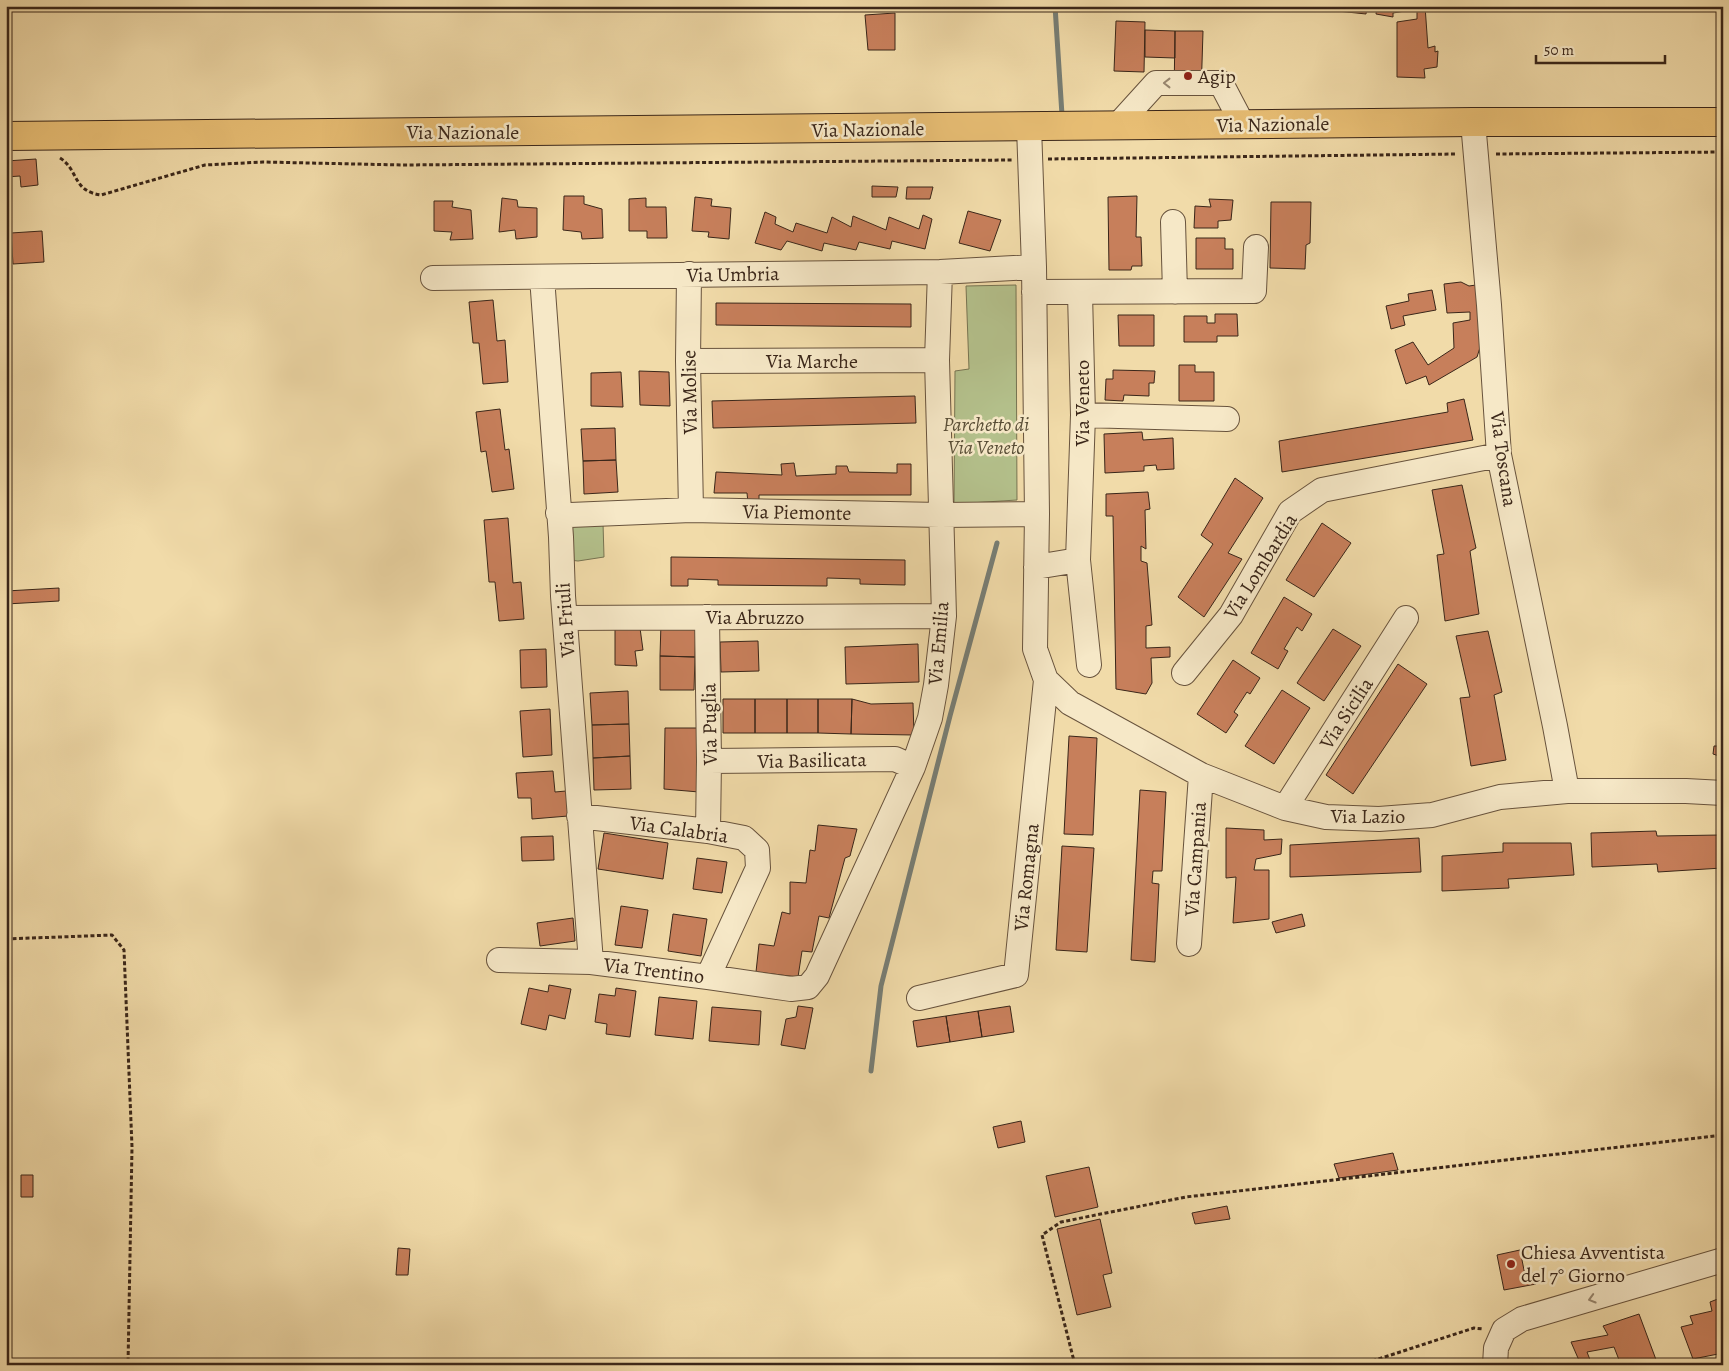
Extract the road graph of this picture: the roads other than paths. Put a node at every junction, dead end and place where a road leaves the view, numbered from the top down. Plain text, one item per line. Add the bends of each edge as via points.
1 (1473, 122) junction
2 (1723, 122) edge
3 (1243, 125) junction
4 (1117, 126) junction
5 (1029, 127) junction
6 (10, 136) edge
7 (1173, 222) dead end
8 (1256, 247) dead end
9 (1034, 267) junction
10 (940, 272) junction
11 (689, 274) junction
12 (542, 277) junction
13 (433, 278) dead end
14 (1034, 292) junction
15 (1175, 292) junction
16 (1080, 293) junction
17 (937, 360) junction
18 (688, 361) junction
19 (1083, 415) junction
20 (1227, 419) dead end
21 (1499, 455) junction
22 (691, 510) junction
23 (558, 512) junction
24 (1037, 514) junction
25 (940, 515) junction
26 (1078, 560) junction
27 (1036, 567) junction
28 (944, 616) junction
29 (707, 617) junction
30 (566, 618) junction
31 (1406, 618) dead end
32 (1089, 665) dead end
33 (1184, 673) dead end
34 (1046, 680) junction
35 (709, 761) junction
36 (913, 767) junction
37 (1201, 775) junction
38 (1567, 791) junction
39 (1723, 793) edge
40 (1285, 808) junction
41 (579, 816) junction
42 (708, 831) junction
43 (1189, 944) dead end
44 (499, 960) dead end
45 (591, 962) junction
46 (708, 977) junction
47 (808, 987) joint
48 (919, 998) dead end
49 (1723, 1260) edge
50 (1495, 1365) edge

1 - 2 main road, Via Nazionale
1 - 3 main road, Via Nazionale
1 - 21 street, Via Toscana
3 - 4 main road, Via Nazionale
3 -> 4 street via 1221,83 1165,83 1156,84
4 - 5 main road, Via Nazionale
5 - 6 main road, Via Nazionale
5 - 9 street
7 - 15 street
8 - 15 street via 1254,291
9 - 10 street, Via Umbria
9 - 14 street
10 - 11 street, Via Umbria
10 - 17 street, Via Emilia
11 - 12 street, Via Umbria
11 - 18 street, Via Molise
12 - 13 street, Via Umbria
12 - 23 street, Via Friuli
14 - 16 street
14 - 24 street
15 - 16 street
16 - 19 street, Via Veneto
17 - 18 street, Via Marche
17 - 25 street, Via Emilia
18 - 22 street, Via Molise
19 - 20 street
19 - 26 street, Via Veneto
21 - 33 street, Via Lombardia via 1322,490 1290,512 1231,615
21 - 38 street, Via Toscana
22 - 23 street, Via Piemonte via 570,515
22 - 25 street, Via Piemonte
23 - 30 street, Via Friuli
24 - 25 street, Via Piemonte
24 - 27 street
25 - 28 street, Via Emilia
26 - 27 street
26 - 32 street, Via Veneto
27 - 34 street via 1035,649
28 - 29 street, Via Abruzzo
28 - 36 street, Via Emilia via 930,718
29 - 30 street, Via Abruzzo
29 - 35 street, Via Puglia
30 - 41 street, Via Friuli
31 - 40 street, Via Sicilia
34 - 37 street, Via Lazio via 1070,703
34 - 48 street, Via Romagna via 1016,975
35 - 36 street, Via Basilicata via 895,759
35 - 42 street, Via Puglia
36 - 47 street, Via Emilia via 817,976
37 - 40 street, Via Lazio
37 - 43 street, Via Campania
38 - 39 street, Via Lazio
38 - 40 street, Via Lazio via 1500,797 1432,815 1379,820 1326,817
41 - 42 street, Via Calabria
41 - 45 street, Via Friuli
42 - 46 street, Via Calabria via 744,838 757,850 758,868
44 - 45 street, Via Trentino
45 - 46 street, Via Trentino
46 - 47 street, Via Trentino via 791,989
49 -> 50 street via 1522,1319 1504,1330 1496,1348

